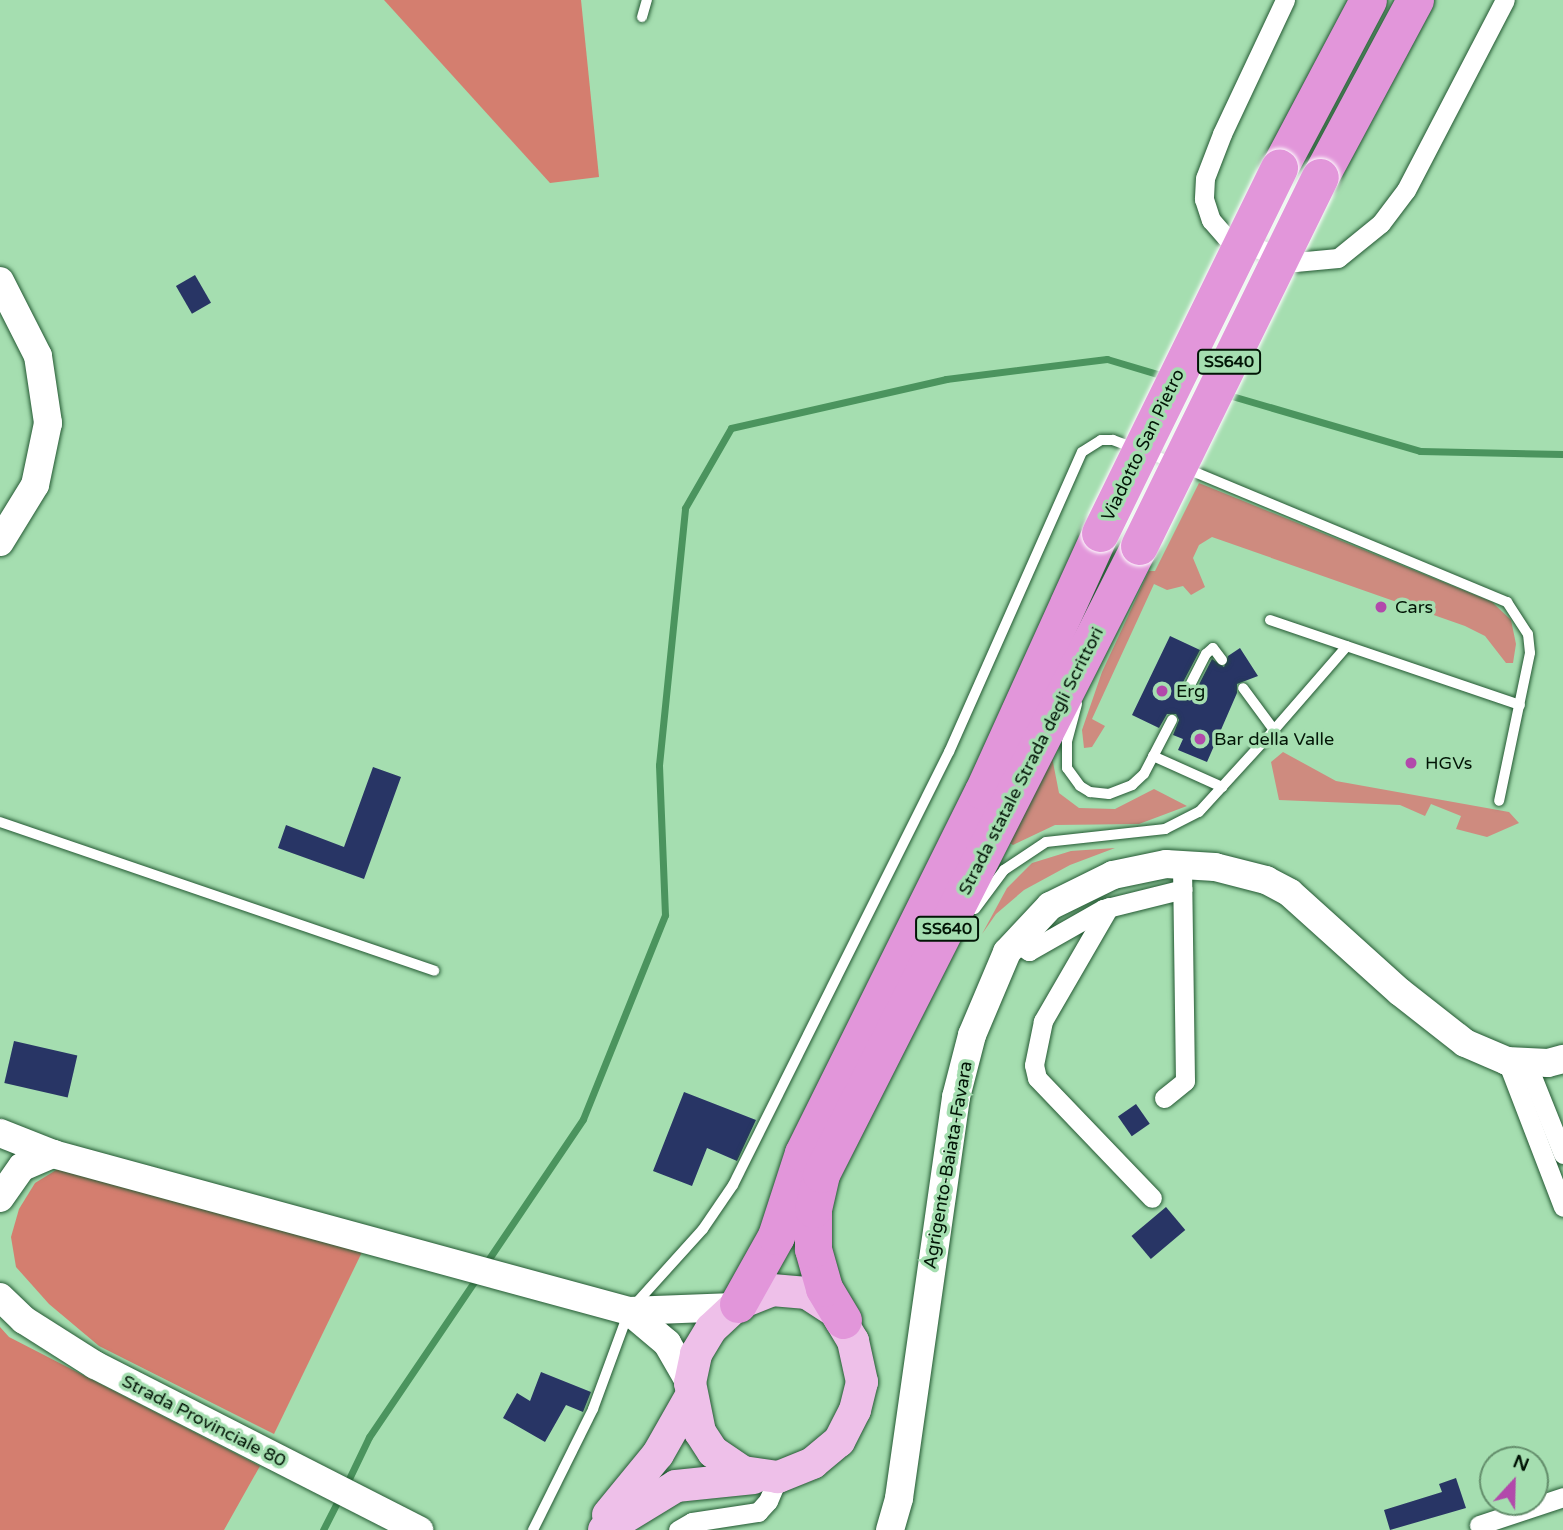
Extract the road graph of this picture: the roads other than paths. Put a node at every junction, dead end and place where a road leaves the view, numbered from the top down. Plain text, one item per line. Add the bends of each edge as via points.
1 (647, 0) edge
2 (1285, 0) edge
3 (1368, 0) edge
4 (1415, 0) edge
5 (1505, 0) edge
6 (642, 17) dead end
7 (0, 281) edge
8 (1100, 533) joint
9 (0, 542) edge
10 (1139, 546) junction
11 (1269, 620) dead end
12 (1347, 646) junction
13 (1222, 660) dead end
14 (1086, 678) dead end
15 (1242, 688) dead end
16 (1082, 691) dead end
17 (1186, 693) dead end
18 (1520, 705) junction
19 (1172, 720) dead end
20 (1274, 730) junction
21 (1153, 756) junction
22 (1222, 787) junction
23 (1499, 801) dead end
24 (0, 822) edge
25 (1183, 877) junction
26 (1109, 907) junction
27 (969, 919) dead end
28 (1014, 941) junction
29 (434, 971) dead end
30 (1563, 1059) edge
31 (1517, 1063) junction
32 (1164, 1098) dead end
33 (0, 1133) edge
34 (851, 1144) dead end
35 (53, 1154) junction
36 (1563, 1154) edge
37 (11, 1170) edge
38 (821, 1174) junction
39 (0, 1198) edge
40 (1152, 1198) dead end
41 (1563, 1207) edge
42 (0, 1297) edge
43 (736, 1306) junction
44 (629, 1311) junction
45 (843, 1320) junction
46 (690, 1390) junction
47 (772, 1477) junction
48 (1563, 1497) edge
49 (1479, 1525) dead end
50 (419, 1530) edge
51 (533, 1530) edge
52 (598, 1530) edge
53 (604, 1530) edge
54 (678, 1530) edge
55 (890, 1530) edge

1 - 6 lane
2 - 5 street via 1222,134 1205,178 1203,199 1210,220 1226,237 1295,262 1338,258 1381,223 1406,190
3 - 8 highway, Viadotto San Pietro / SS640, bridge via 1279,169
4 - 10 highway, SS640, bridge via 1320,177
7 - 9 street via 38,356 48,407 47,440 36,485 24,511
8 - 43 highway, Strada statale Strada degli Scrittori / SS640 via 983,791 803,1153 776,1236
10 - 14 lane
10 - 38 highway, Strada statale Strada degli Scrittori / SS640
11 - 12 lane
12 - 18 lane
12 - 20 lane
13 - 17 lane via 1213,648 1206,654
15 - 20 lane
16 - 21 lane via 1066,757 1080,786 1100,793 1118,792 1144,774
18 - 23 lane
18 - 44 lane via 1530,653 1528,634 1507,602 1124,443 1101,440 1091,445 1077,462 937,776 733,1185 702,1229
19 - 21 lane
20 - 22 lane
21 - 22 lane
22 - 27 lane via 1199,812 1164,829 1074,836 1022,854 988,888
24 - 29 lane
25 - 26 street
25 - 28 street, Agrigento-Baiata-Favara via 1149,866 1097,881 1050,906
25 - 31 street, Agrigento-Baiata-Favara via 1241,873 1279,886 1444,1028 1487,1056
25 - 32 street via 1185,1081
26 - 28 street via 1029,951
26 - 40 street via 1043,1021 1034,1065 1037,1077
28 - 55 street, Agrigento-Baiata-Favara via 972,1035 956,1097 901,1485
30 - 31 street, Agrigento-Baiata-Favara
31 - 36 street
31 - 41 street
33 - 35 street
34 - 38 lane
35 - 37 street
35 - 44 street
37 - 39 street
38 - 45 highway, Strada statale Strada degli Scrittori / SS640 via 813,1209 813,1249 824,1288
42 - 50 street, Strada Provinciale 80 via 24,1320 95,1366
43 - 44 street
43 - 45 main road via 772,1290 796,1290 817,1297
43 - 46 main road via 703,1340
44 - 46 street via 667,1343
44 - 51 lane via 593,1409
45 - 47 main road via 861,1370 855,1410 827,1453
46 - 47 main road via 700,1432 713,1452 732,1467
46 - 52 main road via 652,1462
47 - 53 main road via 676,1486
47 - 54 street via 768,1501 758,1512 692,1522
48 - 49 street

